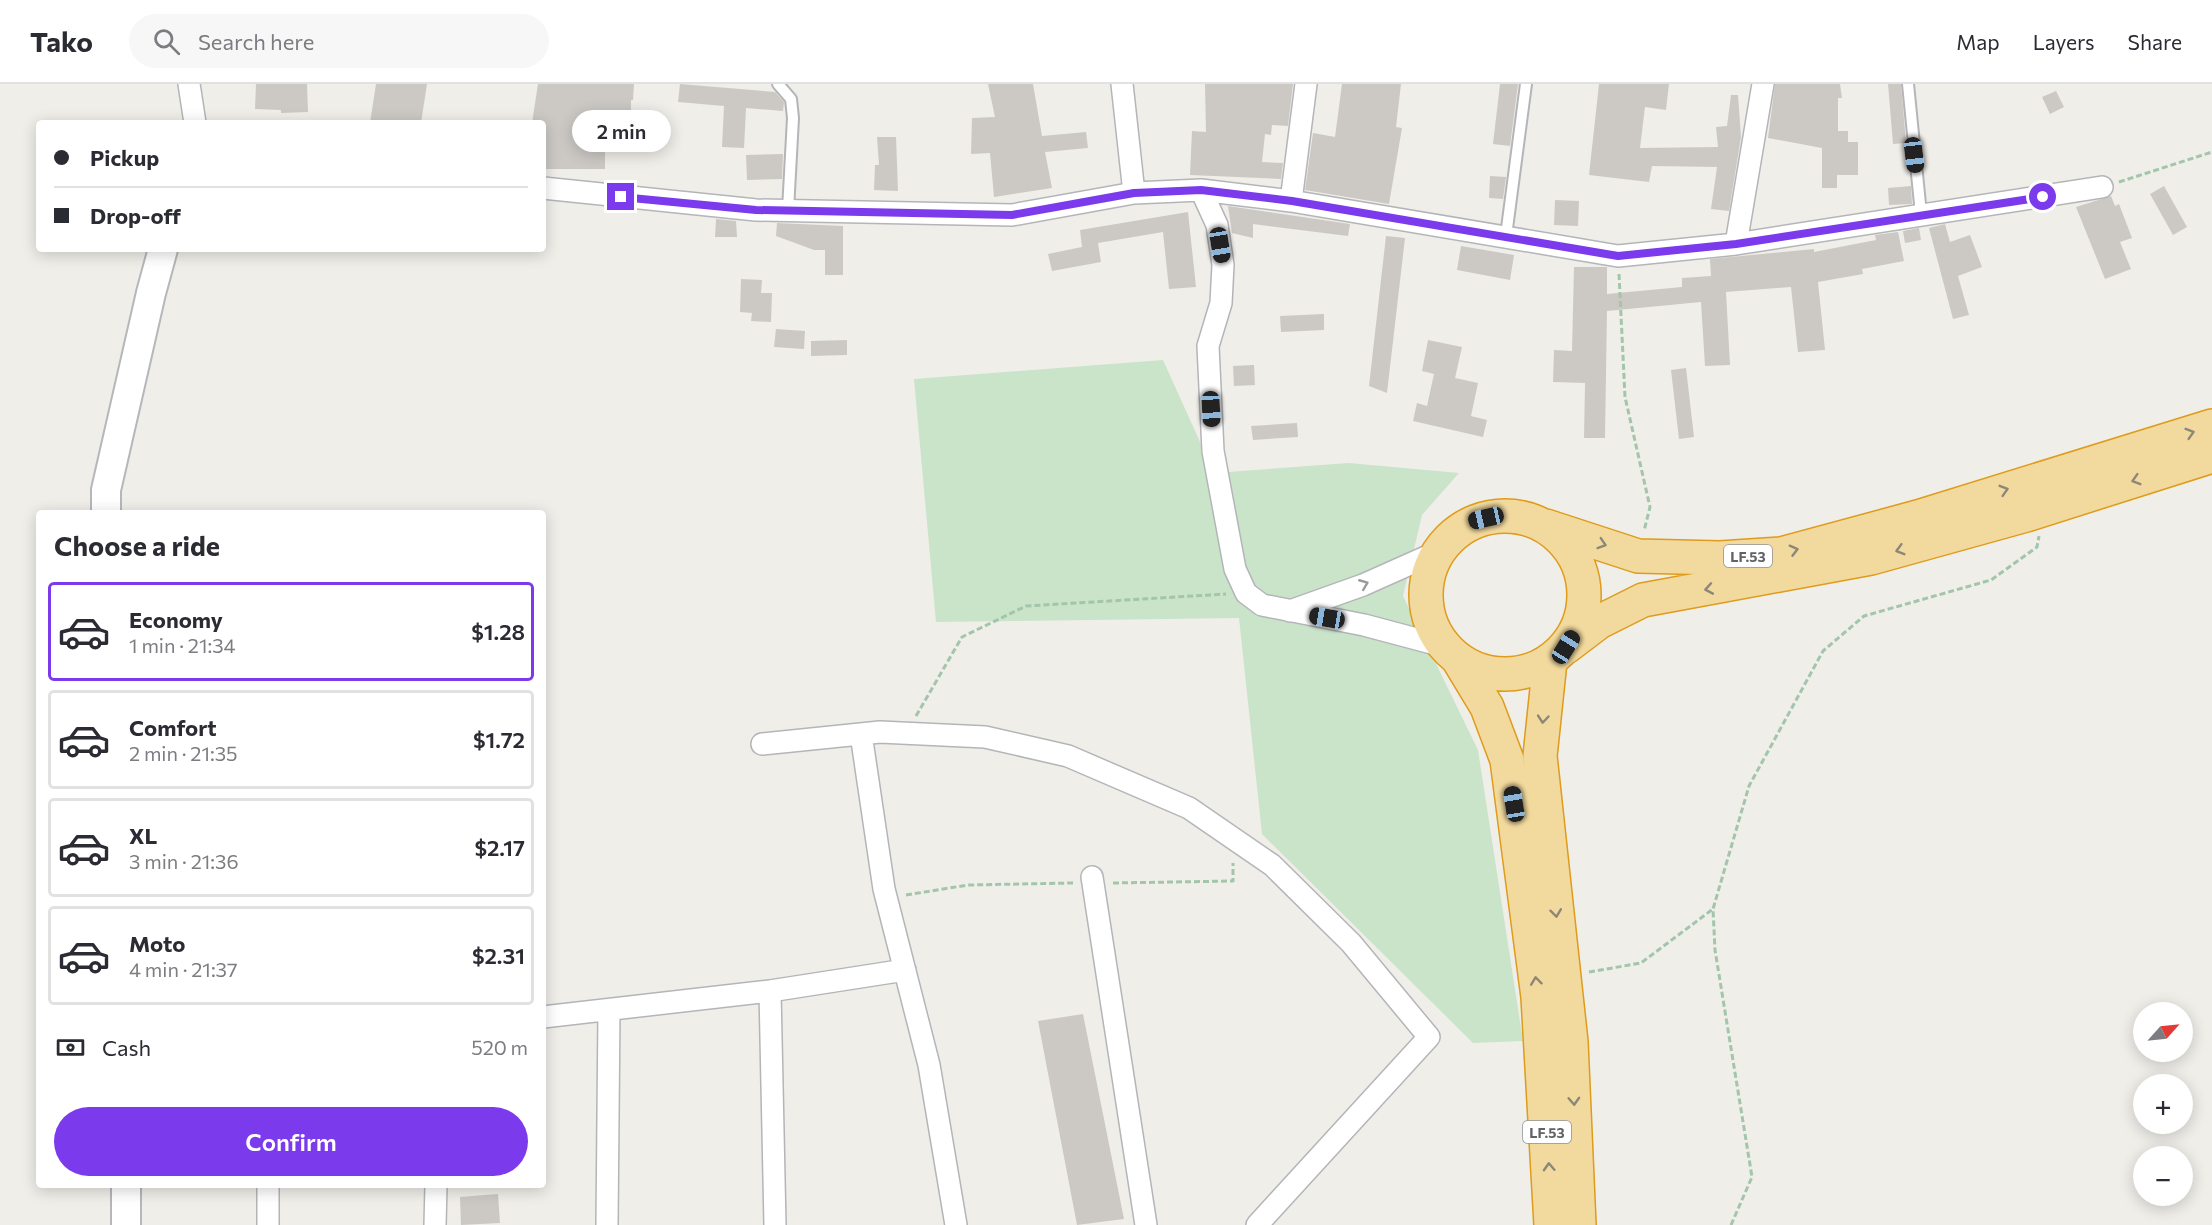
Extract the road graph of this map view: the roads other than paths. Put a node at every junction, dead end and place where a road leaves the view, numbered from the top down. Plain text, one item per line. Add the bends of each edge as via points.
1 (189, 84) edge
2 (778, 84) edge
3 (1122, 84) edge
4 (1306, 84) edge
5 (1526, 84) edge
6 (1763, 84) edge
7 (1908, 84) edge
8 (195, 120) edge
9 (546, 188) edge
10 (2103, 188) road end
11 (1201, 190) junction
12 (1134, 193) junction
13 (1292, 201) junction
14 (788, 210) junction
15 (1921, 214) junction
16 (1506, 236) junction
17 (1736, 244) junction
18 (163, 252) edge
19 (2212, 426) edge
20 (2212, 456) edge
21 (106, 510) edge
22 (1546, 526) junction
23 (1437, 552) junction
24 (1289, 611) junction
25 (1451, 653) junction
26 (1558, 654) junction
27 (861, 734) junction
28 (762, 744) dead end
29 (1093, 882) road end
30 (905, 970) junction
31 (770, 991) junction
32 (609, 1010) junction
33 (546, 1017) edge
34 (126, 1188) edge
35 (268, 1188) edge
36 (436, 1188) edge
37 (126, 1225) edge
38 (268, 1225) edge
39 (435, 1225) edge
40 (607, 1225) edge
41 (775, 1225) edge
42 (956, 1225) edge
43 (1146, 1225) edge
44 (1257, 1225) edge
45 (1551, 1225) edge
46 (1579, 1225) edge

1 - 8 street
2 - 14 lane via 791,99 793,117
3 - 12 street
4 - 13 street
5 - 16 lane
6 - 17 street
7 - 15 lane
9 - 14 street
10 - 15 street
11 - 12 street
11 - 13 street
11 - 24 street via 1217,225 1223,265 1221,303 1208,346 1213,451 1235,569 1246,593 1262,605
12 - 14 street via 1012,215
13 - 16 street
15 - 17 street
16 - 17 street via 1618,256
18 - 21 street via 106,490
22 -> 19 highway, LF.53 via 1638,556 1720,558 1781,554 1918,517
20 -> 26 highway, LF.53 via 1871,558 1643,600 1599,622
22 - 23 highway, LF.53 via 1523,517 1498,515 1453,534
22 - 26 highway, LF.53 via 1564,541 1577,560 1583,582 1584,605 1578,627
24 -> 23 street via 1363,585
23 - 25 highway, LF.53 via 1427,575 1425,600 1431,624
24 - 25 street via 1364,625
25 - 26 highway, LF.53 via 1475,669 1494,674 1523,672
45 -> 25 highway, LF.53 via 1538,997 1507,760 1487,708
26 -> 46 highway, LF.53 via 1540,756 1571,1042
27 - 28 street
27 - 30 street via 887,898
27 - 44 street via 985,737 1068,756 1189,808 1272,865 1351,943 1429,1037
29 - 43 street
30 - 31 street
30 - 42 street via 929,1065
31 - 32 street
31 - 41 street
32 - 33 street
32 - 40 street
34 - 37 street
35 - 38 street
36 - 39 street

